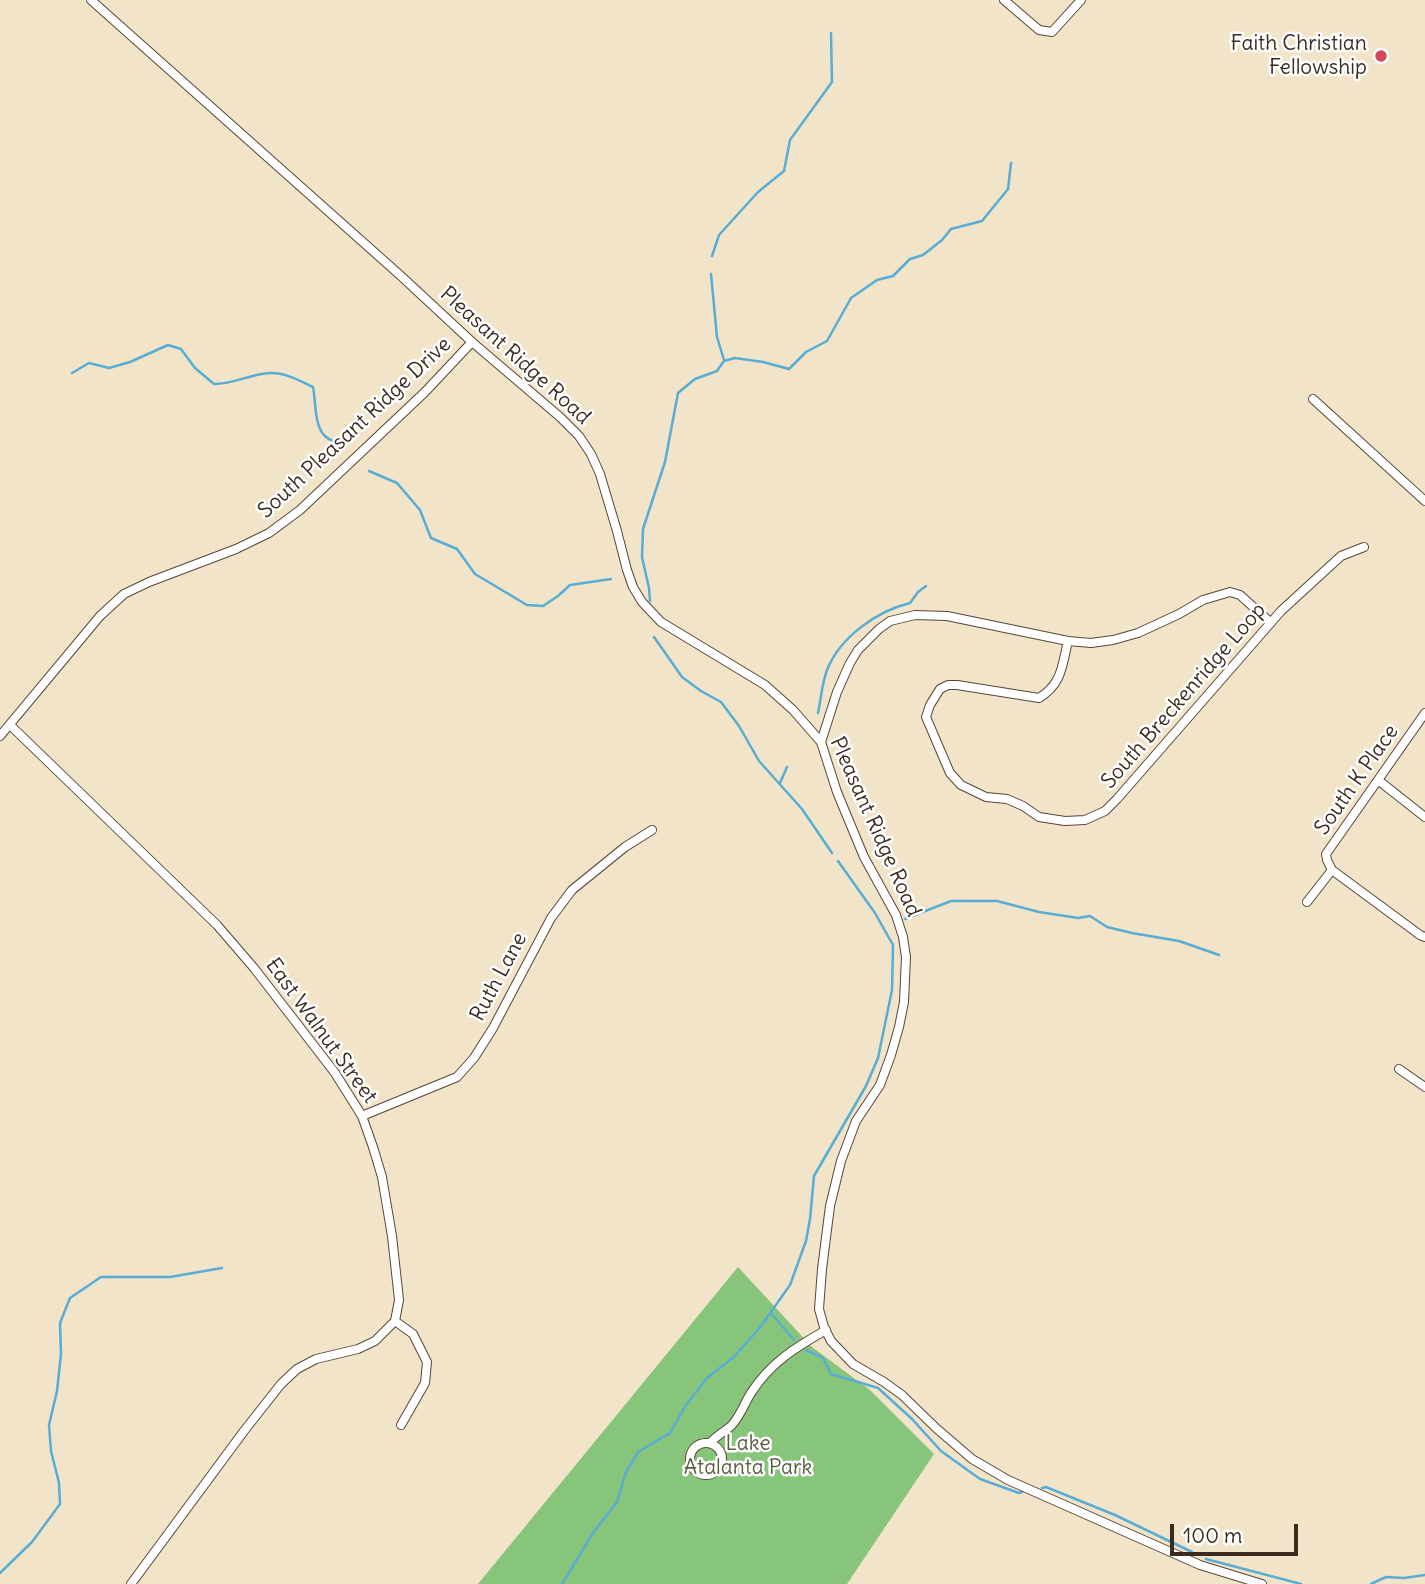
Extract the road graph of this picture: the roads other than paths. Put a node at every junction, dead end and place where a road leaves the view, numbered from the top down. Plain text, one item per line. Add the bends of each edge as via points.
1 (91, 0) edge
2 (1004, 0) edge
3 (1080, 0) edge
4 (472, 342) junction
5 (1313, 399) dead end
6 (1425, 502) edge
7 (1364, 547) dead end
8 (1270, 622) junction
9 (1069, 641) junction
10 (1425, 713) edge
11 (10, 724) junction
12 (0, 736) edge
13 (821, 742) junction
14 (1378, 780) junction
15 (1425, 817) edge
16 (652, 830) dead end
17 (1332, 870) junction
18 (1307, 902) dead end
19 (1422, 936) edge
20 (1399, 1069) dead end
21 (1425, 1087) edge
22 (362, 1116) junction
23 (395, 1321) junction
24 (826, 1330) junction
25 (401, 1425) dead end
26 (710, 1443) junction
27 (131, 1584) edge
28 (1262, 1584) edge

1 - 4 street, Pleasant Ridge Road
2 - 3 street via 1039,30 1052,32
4 - 11 street, South Pleasant Ridge Drive via 300,510 269,533 124,594 100,616
4 - 13 street, Pleasant Ridge Road via 560,417 591,454 607,493 633,587 642,602 662,622 765,685
5 - 6 street
7 - 8 street, South Breckenridge Loop via 1341,556
8 - 9 street via 1240,595 1230,592 1125,637 1091,643
8 - 9 street, South Breckenridge Loop via 1105,811 1085,820 1065,821 1039,817 1007,799 961,785 950,773 926,717 940,689 948,685 1039,698 1058,680
9 - 13 street via 947,616 915,615 890,621 850,663
10 - 14 street, South K Place
11 - 12 street, South Pleasant Ridge Drive
11 - 22 street, East Walnut Street via 217,925 335,1073
13 - 24 street, Pleasant Ridge Road via 864,857 896,915 906,957 904,1002 891,1055 880,1085 856,1121 830,1206 819,1310
14 - 15 street
14 - 17 street, South K Place via 1326,854
16 - 22 street, Ruth Lane via 572,890 551,918 474,1058 457,1077
17 - 18 street, South K Place
17 - 19 street
20 - 21 street
22 - 23 street, East Walnut Street via 382,1177 392,1236 399,1300
23 - 25 street via 413,1334 427,1362 425,1383
23 - 27 street via 375,1341 316,1359 281,1384
24 - 26 street via 770,1367 731,1426
24 - 28 street, Pleasant Ridge Road via 853,1364 902,1395 972,1459 1200,1565
26 - 26 street via 695,1447 690,1455 694,1469 703,1474 721,1465 719,1449

